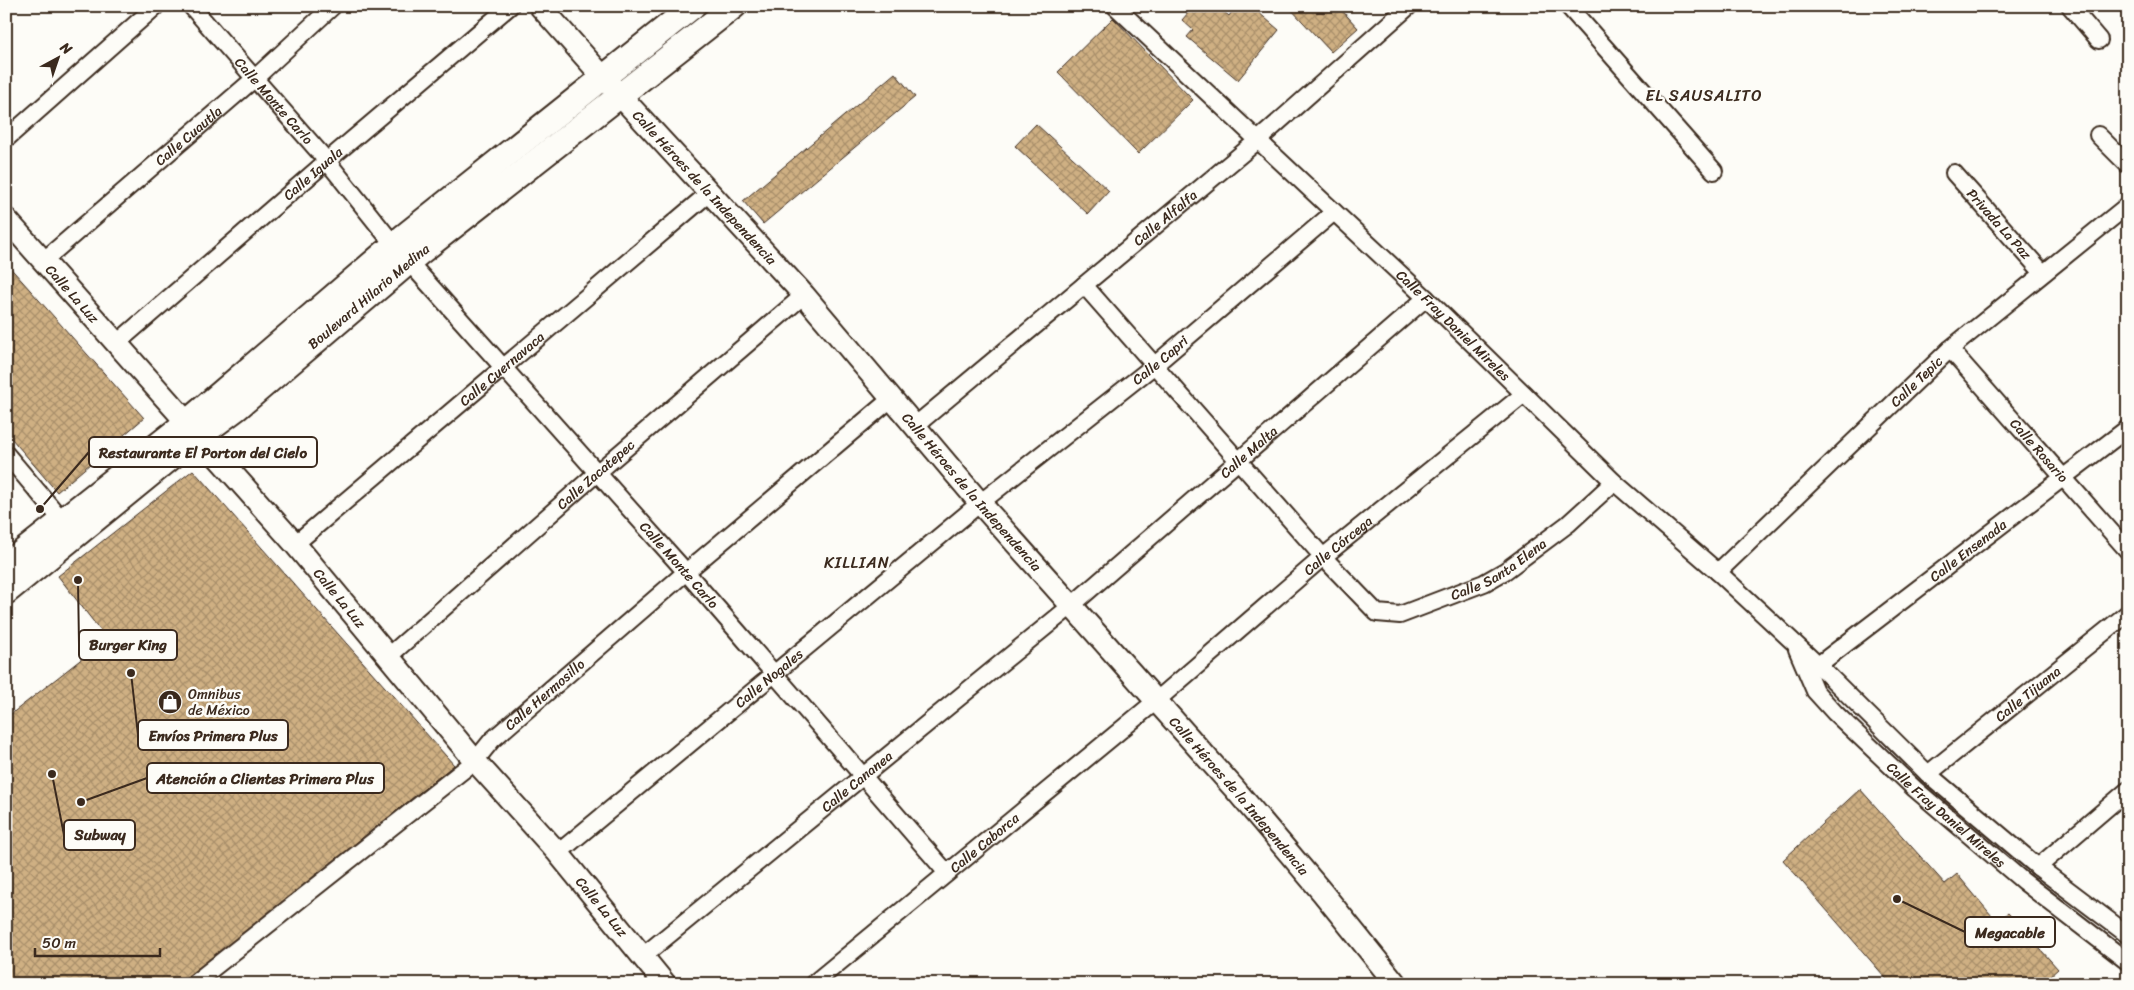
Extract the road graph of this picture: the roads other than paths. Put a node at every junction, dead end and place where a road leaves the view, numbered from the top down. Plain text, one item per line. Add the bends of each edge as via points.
1 (156, 6) edge
2 (191, 6) edge
3 (333, 6) edge
4 (510, 6) edge
5 (540, 6) edge
6 (693, 6) edge
7 (734, 6) edge
8 (1116, 6) edge
9 (1409, 6) edge
10 (1568, 6) edge
11 (2070, 6) edge
12 (2099, 40) dead end
13 (603, 78) junction
14 (254, 79) junction
15 (621, 96) junction
16 (2098, 135) dead end
17 (6, 139) edge
18 (1258, 142) junction
19 (326, 161) junction
20 (2128, 165) edge
21 (1714, 171) dead end
22 (1954, 173) dead end
23 (709, 193) junction
24 (2128, 205) edge
25 (1334, 212) junction
26 (6, 219) edge
27 (401, 253) junction
28 (42, 261) junction
29 (2043, 273) junction
30 (1084, 285) junction
31 (804, 295) junction
32 (1426, 298) junction
33 (117, 344) junction
34 (1950, 349) junction
35 (1156, 364) junction
36 (503, 367) junction
37 (1524, 394) junction
38 (892, 398) junction
39 (916, 425) junction
40 (2128, 428) edge
41 (192, 430) junction
42 (6, 454) edge
43 (1238, 460) junction
44 (598, 472) junction
45 (2064, 480) junction
46 (1614, 482) junction
47 (980, 503) junction
48 (61, 519) junction
49 (295, 544) junction
50 (2128, 551) edge
51 (1323, 557) junction
52 (6, 565) edge
53 (686, 572) junction
54 (1718, 572) junction
55 (6, 592) edge
56 (1071, 606) junction
57 (2128, 613) edge
58 (389, 656) junction
59 (1813, 669) junction
60 (774, 674) junction
61 (1156, 701) junction
62 (475, 761) junction
63 (1928, 774) junction
64 (865, 776) junction
65 (2128, 790) edge
66 (558, 853) junction
67 (2038, 867) junction
68 (947, 873) junction
69 (2128, 935) edge
70 (643, 956) junction
71 (2128, 962) edge
72 (193, 984) edge
73 (665, 984) edge
74 (812, 984) edge
75 (1396, 984) edge

1 - 17 street
2 - 14 street, Calle Monte Carlo
3 - 14 street, Calle Cuautla
4 - 19 street, Calle Iguala
5 - 13 street, Calle Héroes de la Independencia
6 - 13 main road, Boulevard Hilario Medina
7 - 15 main road, Boulevard Hilario Medina
8 - 18 street, Calle Fray Daniel Mireles
9 - 18 street, Calle Alfalfa
10 - 21 street
11 - 12 street
13 - 15 street, Calle Héroes de la Independencia
13 - 27 main road, Boulevard Hilario Medina
14 - 19 street, Calle Monte Carlo
14 - 28 street, Calle Cuautla
15 - 23 street, Calle Héroes de la Independencia
15 - 27 main road, Boulevard Hilario Medina
16 - 20 street
18 - 25 street, Calle Fray Daniel Mireles
18 - 30 street, Calle Alfalfa
19 - 27 street, Calle Monte Carlo
19 - 33 street, Calle Iguala
22 - 29 street, Privada La Paz
23 - 31 street, Calle Héroes de la Independencia
23 - 36 street, Calle Cuernavaca
24 - 29 street, Calle Tepic
25 - 32 street, Calle Fray Daniel Mireles
25 - 35 street, Calle Capri
26 - 28 street, Calle La Luz
27 - 36 street, Calle Monte Carlo
27 - 41 main road, Boulevard Hilario Medina via 237,408
28 - 33 street, Calle La Luz
29 - 34 street, Calle Tepic
30 - 35 street
30 - 39 street, Calle Alfalfa
31 - 38 street, Calle Héroes de la Independencia
31 - 44 street, Calle Zacatepec
32 - 37 street, Calle Fray Daniel Mireles
32 - 43 street, Calle Malta
33 - 41 street, Calle La Luz
34 - 45 street, Calle Rosario
34 - 54 street, Calle Tepic
35 - 43 street
35 - 47 street, Calle Capri
36 - 44 street, Calle Monte Carlo
36 - 49 street, Calle Cuernavaca
37 - 46 street, Calle Fray Daniel Mireles
37 - 51 street, Calle Córcega
38 - 39 street, Calle Héroes de la Independencia
38 - 53 street, Calle Hermosillo
39 - 47 street, Calle Héroes de la Independencia
40 - 45 street, Calle Ensenada
41 - 48 main road, Boulevard Hilario Medina
41 - 49 street, Calle La Luz
41 - 55 main road, Boulevard Hilario Medina
42 - 48 street
43 - 51 street
43 - 56 street, Calle Malta
44 - 53 street, Calle Monte Carlo
44 - 58 street, Calle Zacatepec
45 - 50 street, Calle Rosario
45 - 59 street, Calle Ensenada
46 - 51 street, Calle Santa Elena via 1526,557 1484,582 1400,615 1377,614
46 - 54 street, Calle Fray Daniel Mireles
47 - 56 street, Calle Héroes de la Independencia
47 - 60 street, Calle Nogales
48 - 52 main road, Boulevard Hilario Medina
49 - 58 street, Calle La Luz
51 - 61 street, Calle Córcega
53 - 60 street, Calle Monte Carlo
53 - 62 street, Calle Hermosillo via 492,740
54 - 59 street, Calle Fray Daniel Mireles via 1794,642
56 - 61 street, Calle Héroes de la Independencia
56 - 64 street, Calle Cananea
57 - 63 street, Calle Tijuana
58 - 62 street, Calle La Luz
59 - 63 street, Calle Fray Daniel Mireles
59 - 71 street, Calle Fray Daniel Mireles via 1815,691 1823,702 1915,789 2023,881
60 - 64 street, Calle Monte Carlo
60 - 66 street, Calle Nogales
61 - 68 street, Calle Caborca
61 - 75 street, Calle Héroes de la Independencia via 1234,788
62 - 66 street, Calle La Luz
62 - 72 street, Calle Hermosillo
63 - 67 street, Calle Fray Daniel Mireles
64 - 68 street, Calle Monte Carlo
64 - 70 street, Calle Cananea
65 - 67 street
66 - 70 street, Calle La Luz
67 - 69 street, Calle Fray Daniel Mireles
68 - 74 street, Calle Caborca
70 - 73 street, Calle La Luz

